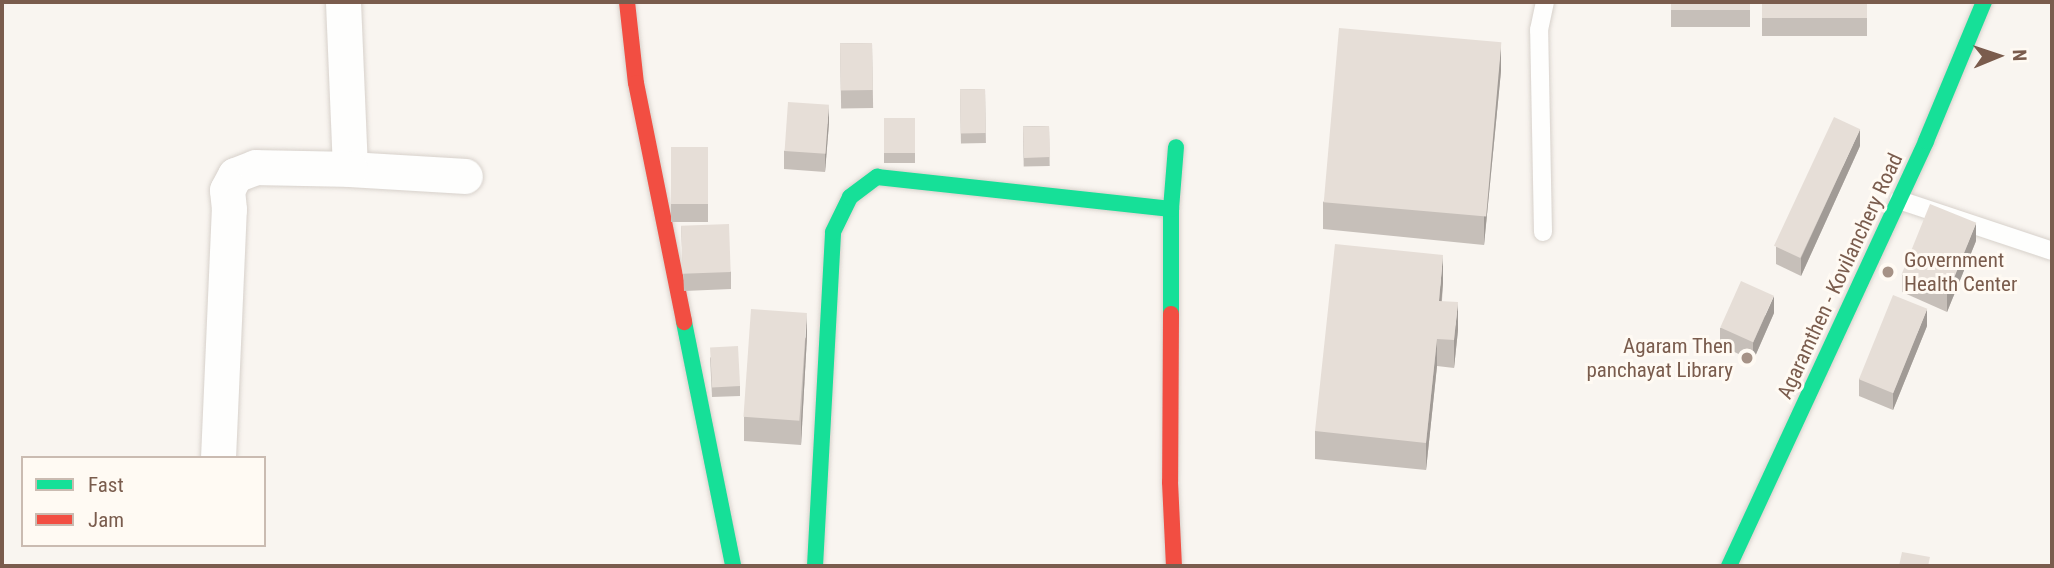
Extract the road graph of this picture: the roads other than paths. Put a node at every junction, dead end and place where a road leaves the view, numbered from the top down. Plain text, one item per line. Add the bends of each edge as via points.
1 (343, 2) edge
2 (627, 2) edge
3 (1545, 2) edge
4 (1984, 2) edge
5 (1176, 147) dead end
6 (350, 169) junction
7 (466, 176) dead end
8 (1899, 200) junction
9 (1171, 209) junction
10 (1543, 232) dead end
11 (2052, 251) edge
12 (218, 456) edge
13 (733, 566) edge
14 (815, 566) edge
15 (1174, 566) edge
16 (1729, 566) edge

1 - 6 street
2 - 13 street via 636,82
3 - 10 lane via 1539,30
4 - 8 street, Agaramthen - Kovilanchery Road
5 - 9 street
6 - 7 street
6 - 12 street via 256,167 235,175 228,190
8 - 11 lane
8 - 16 street, Agaramthen - Kovilanchery Road
9 - 14 street via 877,177 850,197 833,232
9 - 15 street

